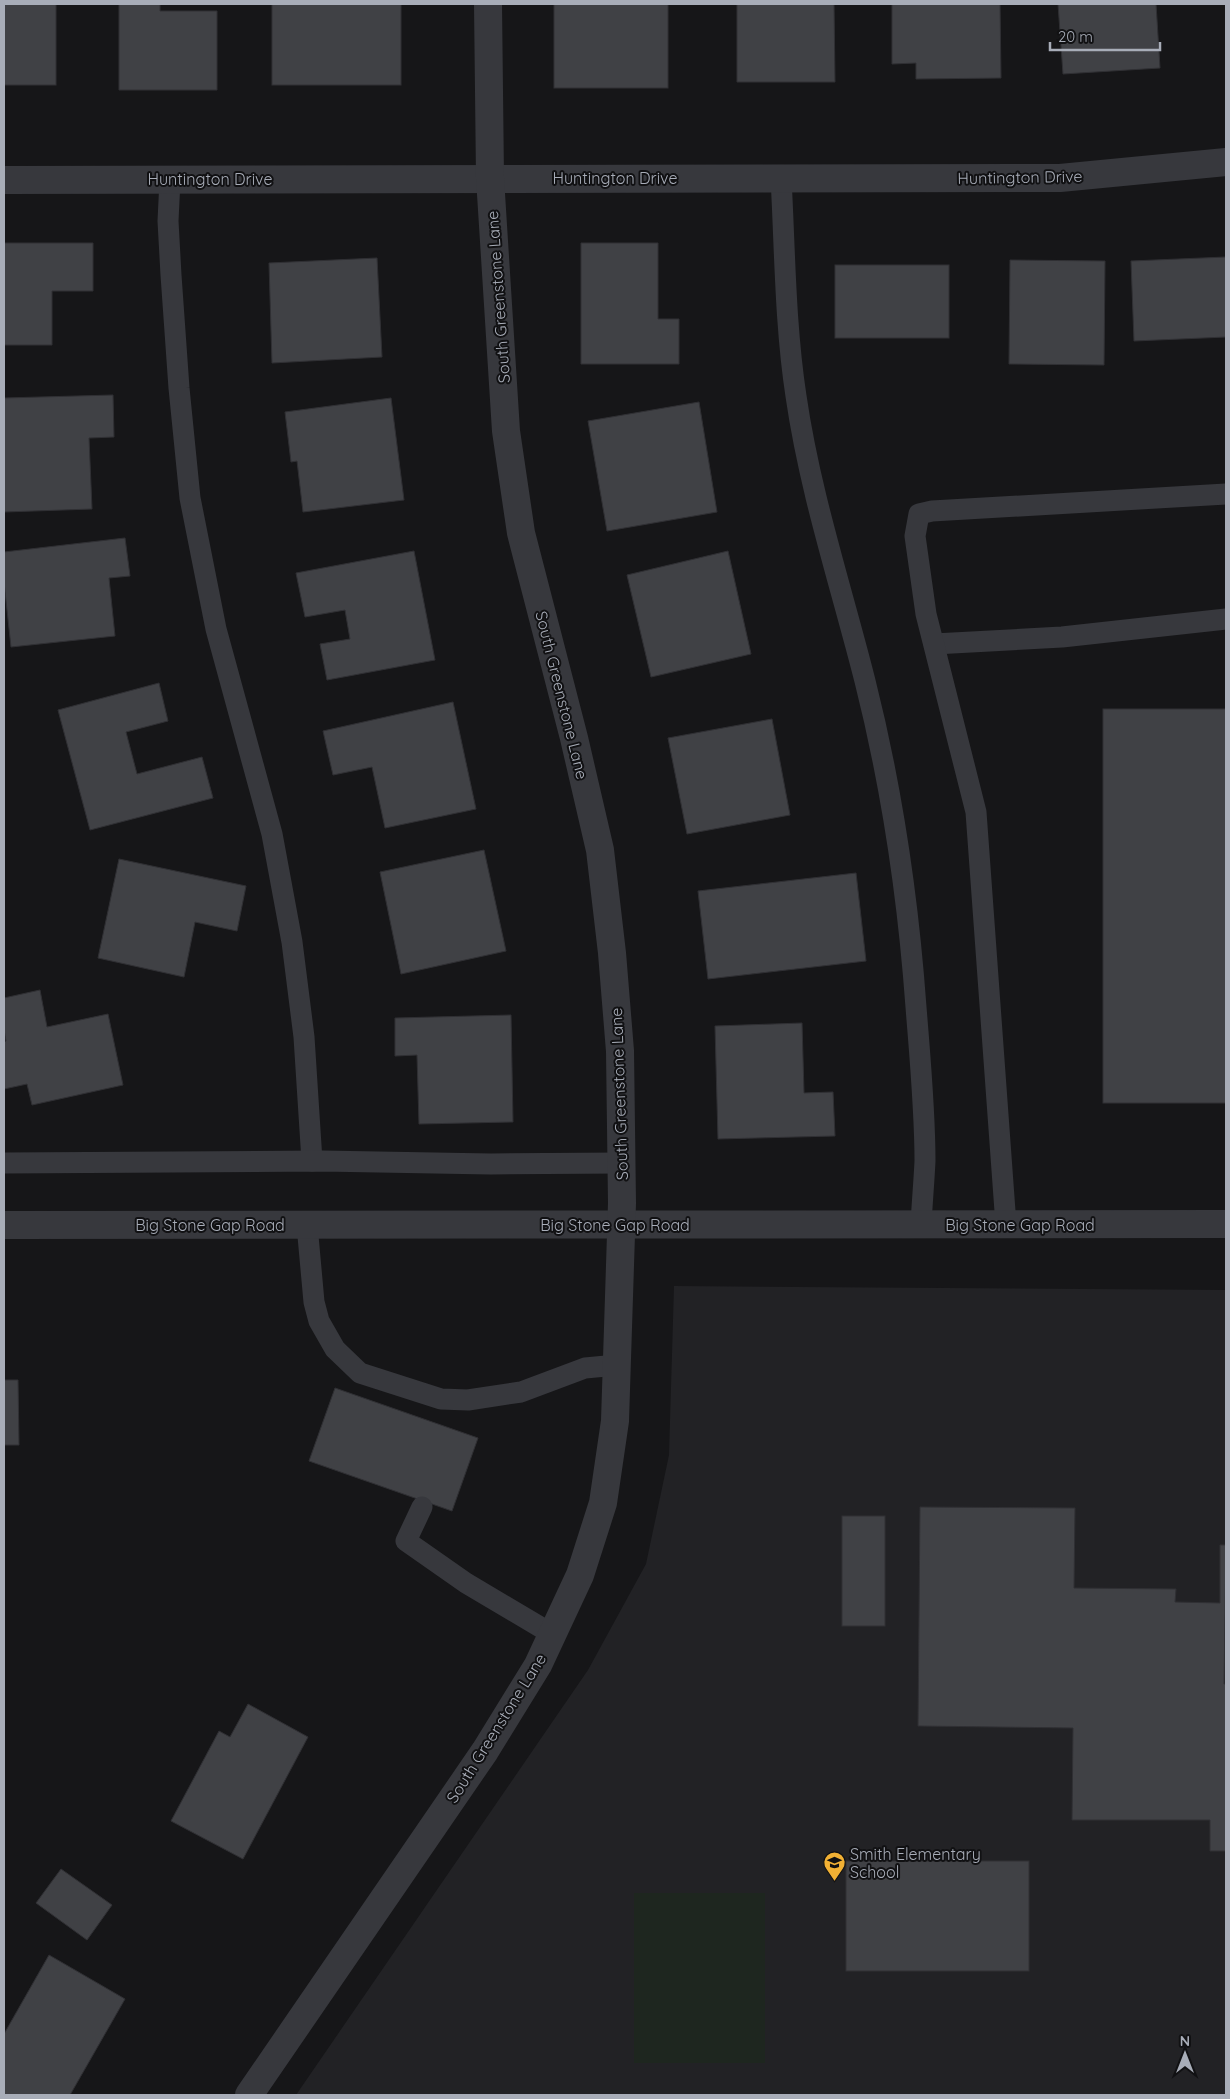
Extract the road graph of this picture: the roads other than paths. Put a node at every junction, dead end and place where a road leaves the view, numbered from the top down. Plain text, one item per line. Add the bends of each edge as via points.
1 (488, 4) edge
2 (1226, 162) edge
3 (490, 178) junction
4 (781, 178) junction
5 (4, 180) edge
6 (170, 180) junction
7 (1226, 494) edge
8 (1226, 619) edge
9 (934, 644) junction
10 (312, 1161) junction
11 (4, 1163) edge
12 (621, 1163) junction
13 (1226, 1224) edge
14 (4, 1225) edge
15 (307, 1225) junction
16 (621, 1225) junction
17 (921, 1225) junction
18 (1006, 1225) junction
19 (617, 1365) junction
20 (422, 1507) dead end
21 (552, 1634) junction
22 (249, 2095) edge

1 - 3 street, South Greenstone Lane
2 - 4 street, Huntington Drive via 1060,178
3 - 4 street, Huntington Drive
3 - 6 street, Huntington Drive
3 - 12 street, South Greenstone Lane via 506,431 521,533 600,850 620,1051
4 - 17 lane via 788,335 806,454 865,682 895,818 912,950 919,1044 924,1161
5 - 6 street, Huntington Drive
6 - 10 lane via 168,221 190,498 216,629 272,834 292,942 304,1037
7 - 9 lane via 919,514 915,536 926,614
8 - 9 lane via 1062,637
9 - 18 lane via 976,812
10 - 11 lane
10 - 12 lane
12 - 16 street, South Greenstone Lane
13 - 18 street, Big Stone Gap Road
14 - 15 street, Big Stone Gap Road
15 - 16 street, Big Stone Gap Road
15 - 19 lane via 314,1302 319,1321 335,1349 360,1373 441,1400 468,1400 521,1392 585,1368
16 - 17 street, Big Stone Gap Road
16 - 19 street, South Greenstone Lane
17 - 18 street, Big Stone Gap Road
19 - 21 street, South Greenstone Lane via 615,1421 603,1503 580,1575
20 - 21 lane via 406,1541 466,1583
21 - 22 street, South Greenstone Lane via 538,1665 485,1751

